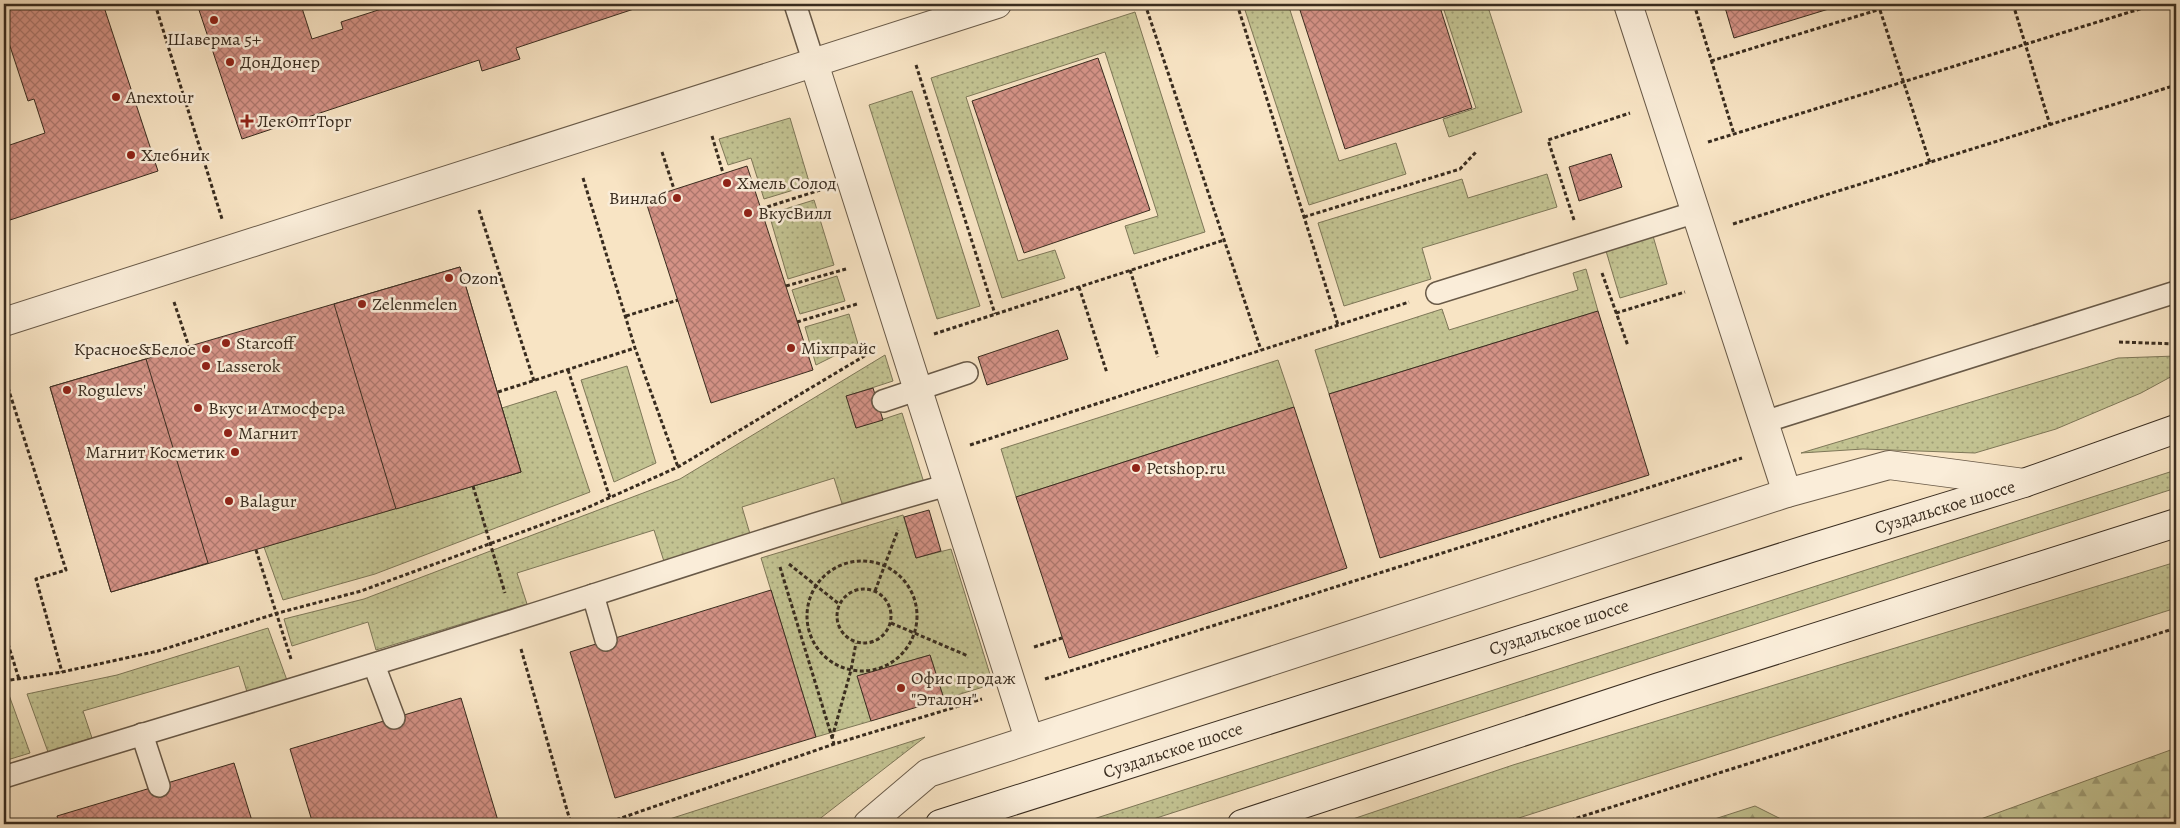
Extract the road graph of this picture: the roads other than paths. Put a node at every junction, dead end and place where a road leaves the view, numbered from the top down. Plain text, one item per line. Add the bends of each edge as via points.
1 (795, 4) edge
2 (997, 4) edge
3 (1628, 4) edge
4 (814, 63) junction
5 (1696, 212) junction
6 (2176, 292) edge
7 (1437, 293) road end
8 (4, 322) edge
9 (967, 373) dead end
10 (918, 389) junction
11 (883, 401) dead end
12 (2176, 429) edge
13 (1768, 435) junction
14 (2024, 483) junction
15 (948, 485) junction
16 (1788, 493) junction
17 (2176, 523) edge
18 (593, 595) junction
19 (606, 640) dead end
20 (374, 665) junction
21 (394, 718) dead end
22 (142, 734) junction
23 (1029, 739) junction
24 (4, 777) edge
25 (159, 786) dead end
26 (868, 824) edge
27 (940, 824) edge
28 (1242, 824) edge

1 - 4 lane
2 - 4 street
3 - 5 street
4 - 8 street
4 - 10 street
5 - 7 lane
5 - 13 street
6 - 13 lane
9 - 10 lane
10 - 11 lane
10 - 15 street
12 - 14 street, Суздальское шоссе
13 - 16 street
14 - 16 street via 1889,465
14 - 27 street, Суздальское шоссе via 1792,553
15 - 18 lane
15 - 23 street
16 - 23 street
17 - 28 street
18 - 19 lane
18 - 20 lane
20 - 21 lane
20 - 22 lane
22 - 24 lane
22 - 25 lane
23 - 26 street via 928,773

